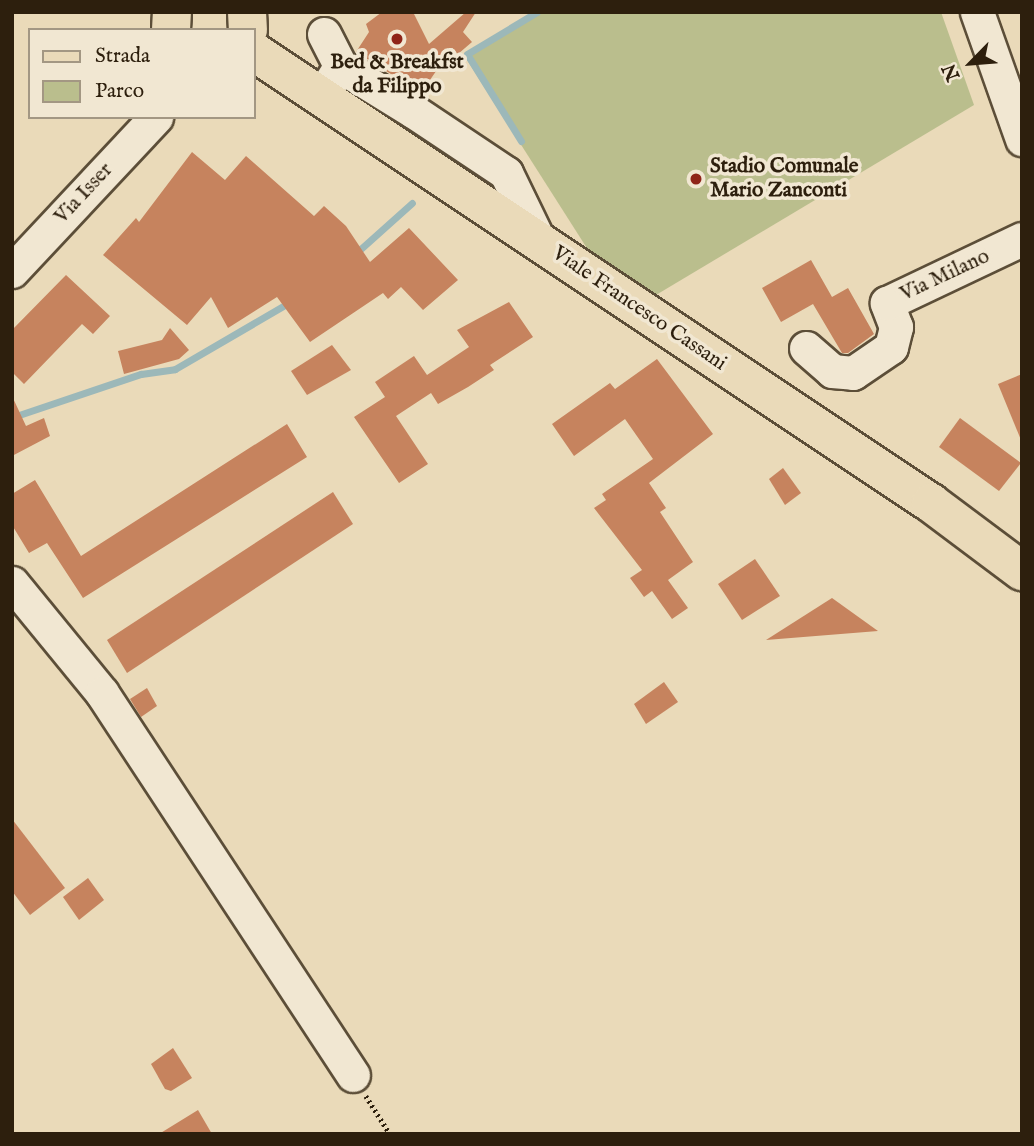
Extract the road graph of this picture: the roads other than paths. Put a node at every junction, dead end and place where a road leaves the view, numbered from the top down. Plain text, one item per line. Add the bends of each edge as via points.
1 (977, 12) edge
2 (324, 34) dead end
3 (256, 53) edge
4 (331, 82) junction
5 (154, 119) edge
6 (1022, 139) edge
7 (1022, 239) edge
8 (12, 271) edge
9 (806, 348) dead end
10 (1022, 571) edge
11 (12, 583) edge
12 (353, 1075) road end

1 - 6 street
2 - 4 street
3 - 4 main road, Viale Francesco Cassani
4 - 10 main road, Viale Francesco Cassani via 540,243 932,503
5 - 8 street, Via Isser
7 - 9 street, Via Milano via 887,303 896,327 891,346 853,373 832,371
11 - 12 street via 102,694

